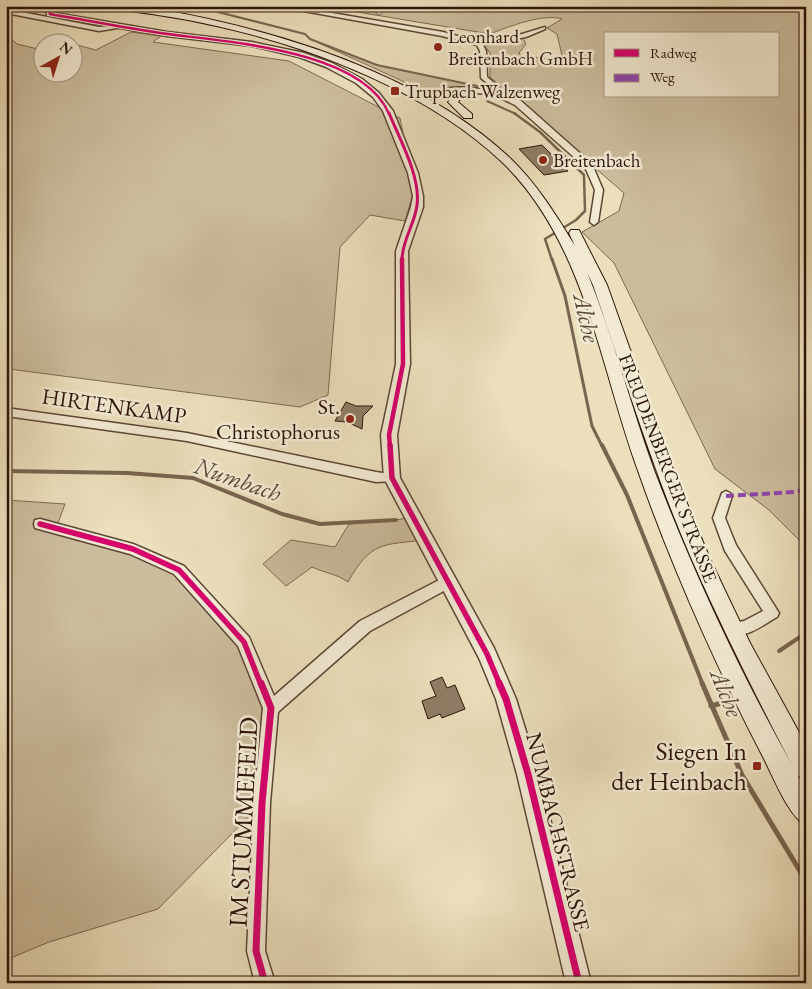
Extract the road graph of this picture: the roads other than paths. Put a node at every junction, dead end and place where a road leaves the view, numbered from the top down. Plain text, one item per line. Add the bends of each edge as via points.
1 (63, 6) edge
2 (116, 6) edge
3 (150, 6) edge
4 (279, 6) edge
5 (328, 6) edge
6 (6, 8) edge
7 (52, 8) edge
8 (6, 11) edge
9 (323, 14) junction
10 (120, 27) junction
11 (543, 28) dead end
12 (479, 44) junction
13 (462, 91) junction
14 (493, 92) junction
15 (428, 99) junction
16 (468, 116) junction
17 (594, 222) dead end
18 (564, 226) junction
19 (6, 412) edge
20 (392, 478) junction
21 (726, 496) dead end
22 (40, 524) dead end
23 (448, 582) junction
24 (733, 629) junction
25 (271, 708) junction
26 (806, 768) edge
27 (806, 813) edge
28 (265, 983) edge
29 (579, 983) edge

1 - 7 street
2 - 15 main road, FREUDENBERGER STRASSE via 220,23 282,39
3 - 15 main road, FREUDENBERGER STRASSE via 233,22 305,42 370,66
4 - 9 street
5 - 9 street
6 - 7 street
7 - 10 street, NUMBACHSTRASSE via 50,14
8 - 10 street via 99,29
9 - 12 street via 443,34
10 - 20 street, NUMBACHSTRASSE via 252,44 301,55 360,81 388,111 413,173 418,196 402,251 403,355 389,435
11 - 12 street via 524,36
12 - 14 street via 483,52 484,78 497,88
13 - 14 street
13 - 15 street
13 - 16 main road via 453,102
14 - 17 street via 518,103 588,166 600,190
15 - 16 main road, FREUDENBERGER STRASSE
15 - 18 main road, FREUDENBERGER STRASSE via 471,130 517,170
16 - 18 main road, FREUDENBERGER STRASSE via 527,168 556,203
18 - 24 main road, FREUDENBERGER STRASSE via 600,285 664,467
18 - 27 main road, FREUDENBERGER STRASSE via 566,241 585,284 644,466 679,559 749,707
19 - 20 street, HIRTENKAMP via 187,436
20 - 23 street, NUMBACHSTRASSE
21 - 24 street via 719,518 730,548 772,613 746,627
22 - 25 street, IM STUMMEFELD via 133,549 179,570 244,642
23 - 25 street, IM STUMMEFELD via 365,626
23 - 29 street, NUMBACHSTRASSE via 487,654 514,723
24 - 26 main road, FREUDENBERGER STRASSE
25 - 28 street, IM STUMMEFELD via 262,803 256,951

